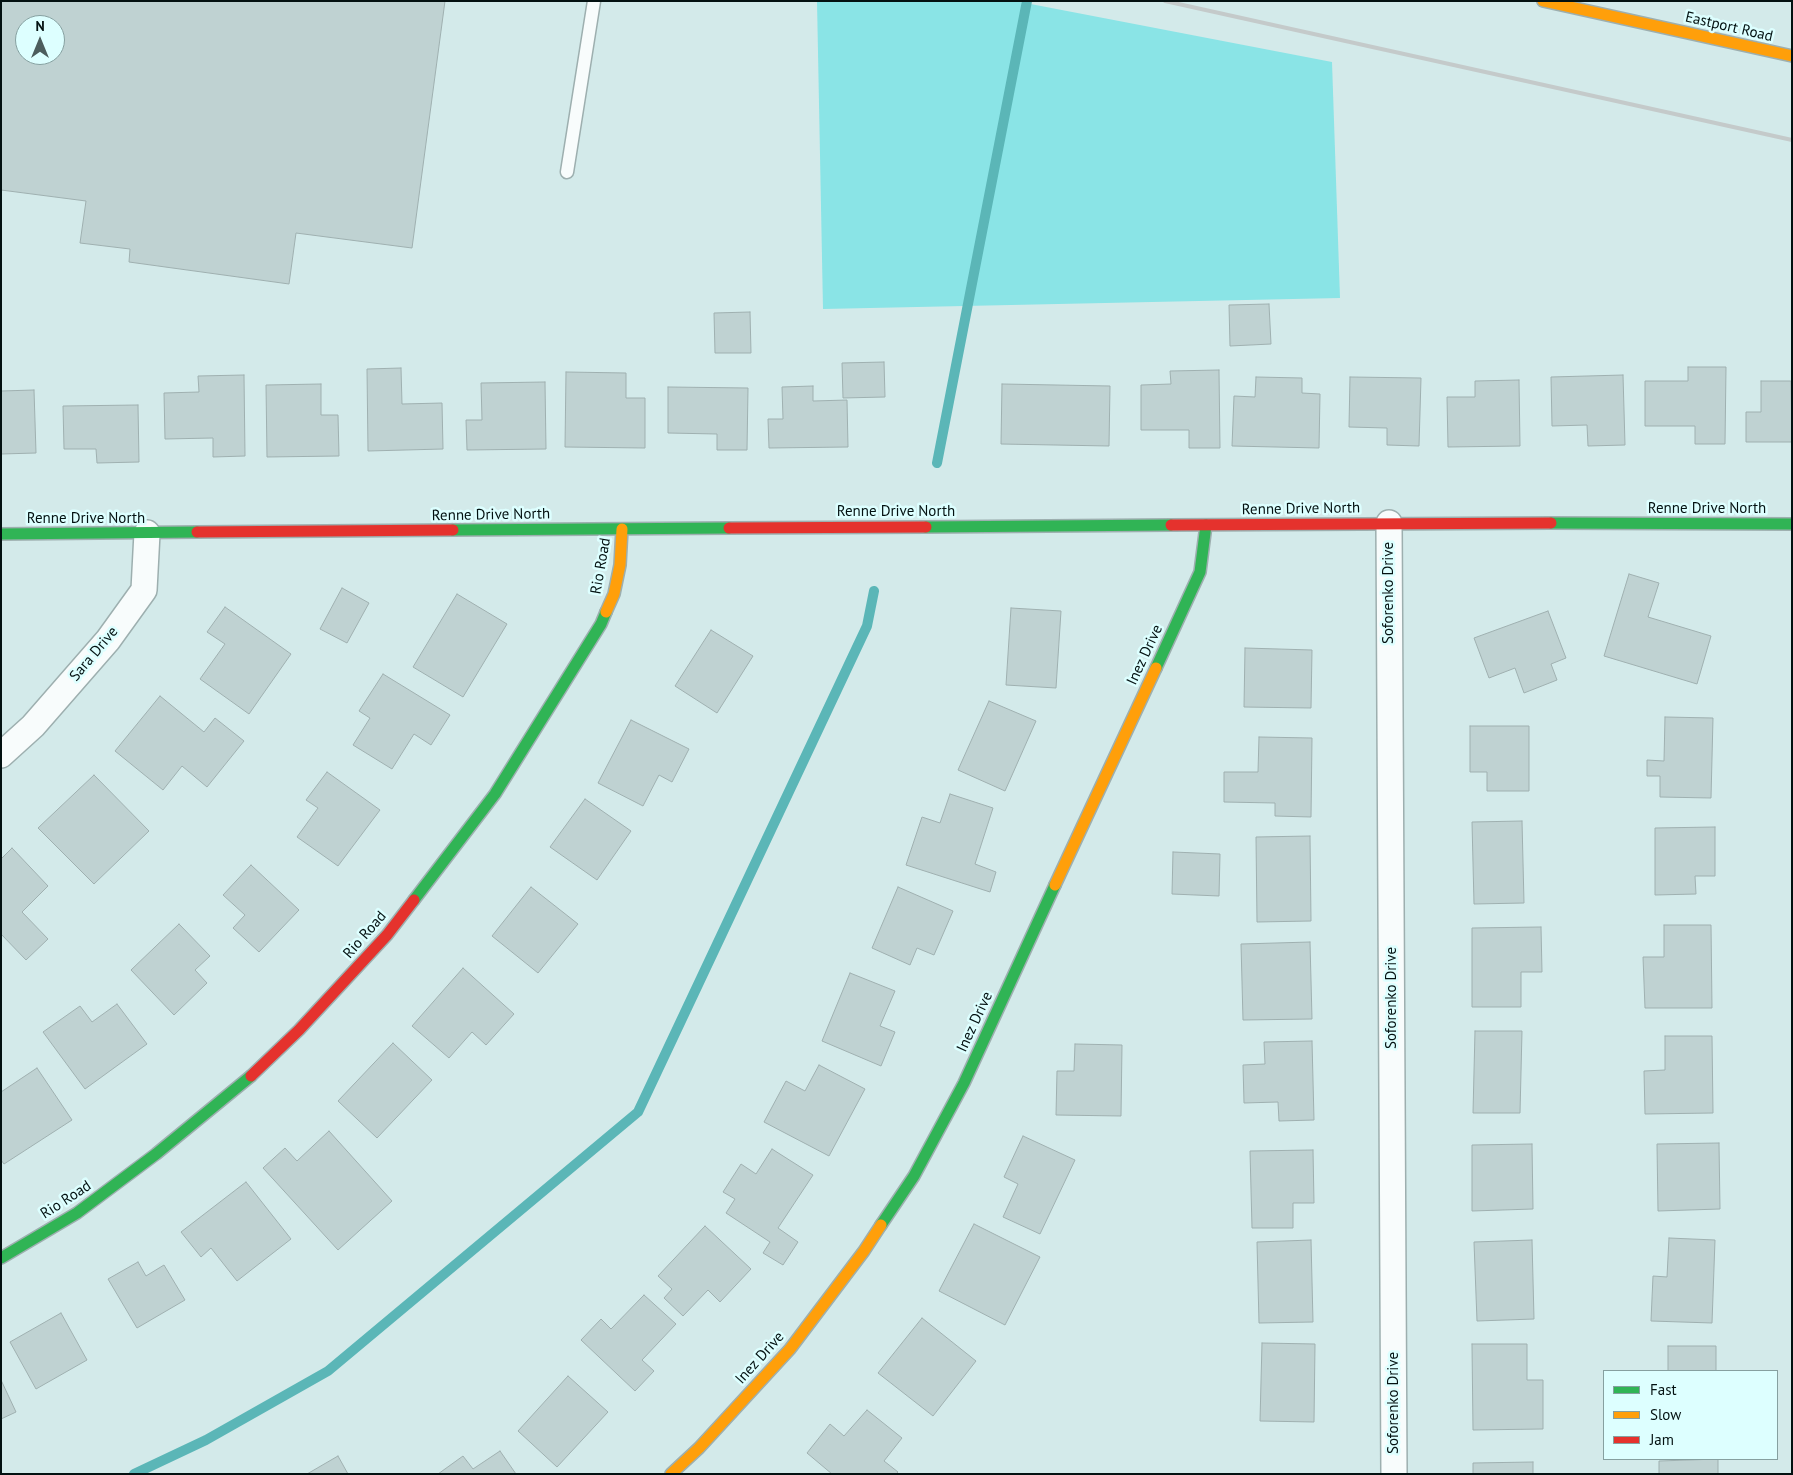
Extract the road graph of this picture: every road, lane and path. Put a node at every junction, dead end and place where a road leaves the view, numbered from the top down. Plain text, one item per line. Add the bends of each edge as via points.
1 (594, 1) edge
2 (1543, 1) edge
3 (1792, 56) edge
4 (567, 172) dead end
5 (1389, 523) junction
6 (1792, 524) edge
7 (1206, 525) junction
8 (622, 529) junction
9 (147, 533) junction
10 (1, 534) edge
11 (1, 755) edge
12 (1, 1258) edge
13 (671, 1474) edge
14 (1394, 1474) edge

1 - 4 lane
2 - 3 street, Eastport Road
5 - 6 street, Renne Drive North
5 - 7 street, Renne Drive North
5 - 14 street, Soforenko Drive
7 - 8 street, Renne Drive North
7 - 13 street, Inez Drive via 1200,572 964,1083 914,1176 864,1251 790,1349
8 - 9 street, Renne Drive North
8 - 12 street, Rio Road via 614,594 601,624 495,794 388,935 299,1030 242,1084 77,1213
9 - 10 street, Renne Drive North
9 - 11 street, Sara Drive via 144,590 108,640 33,726

